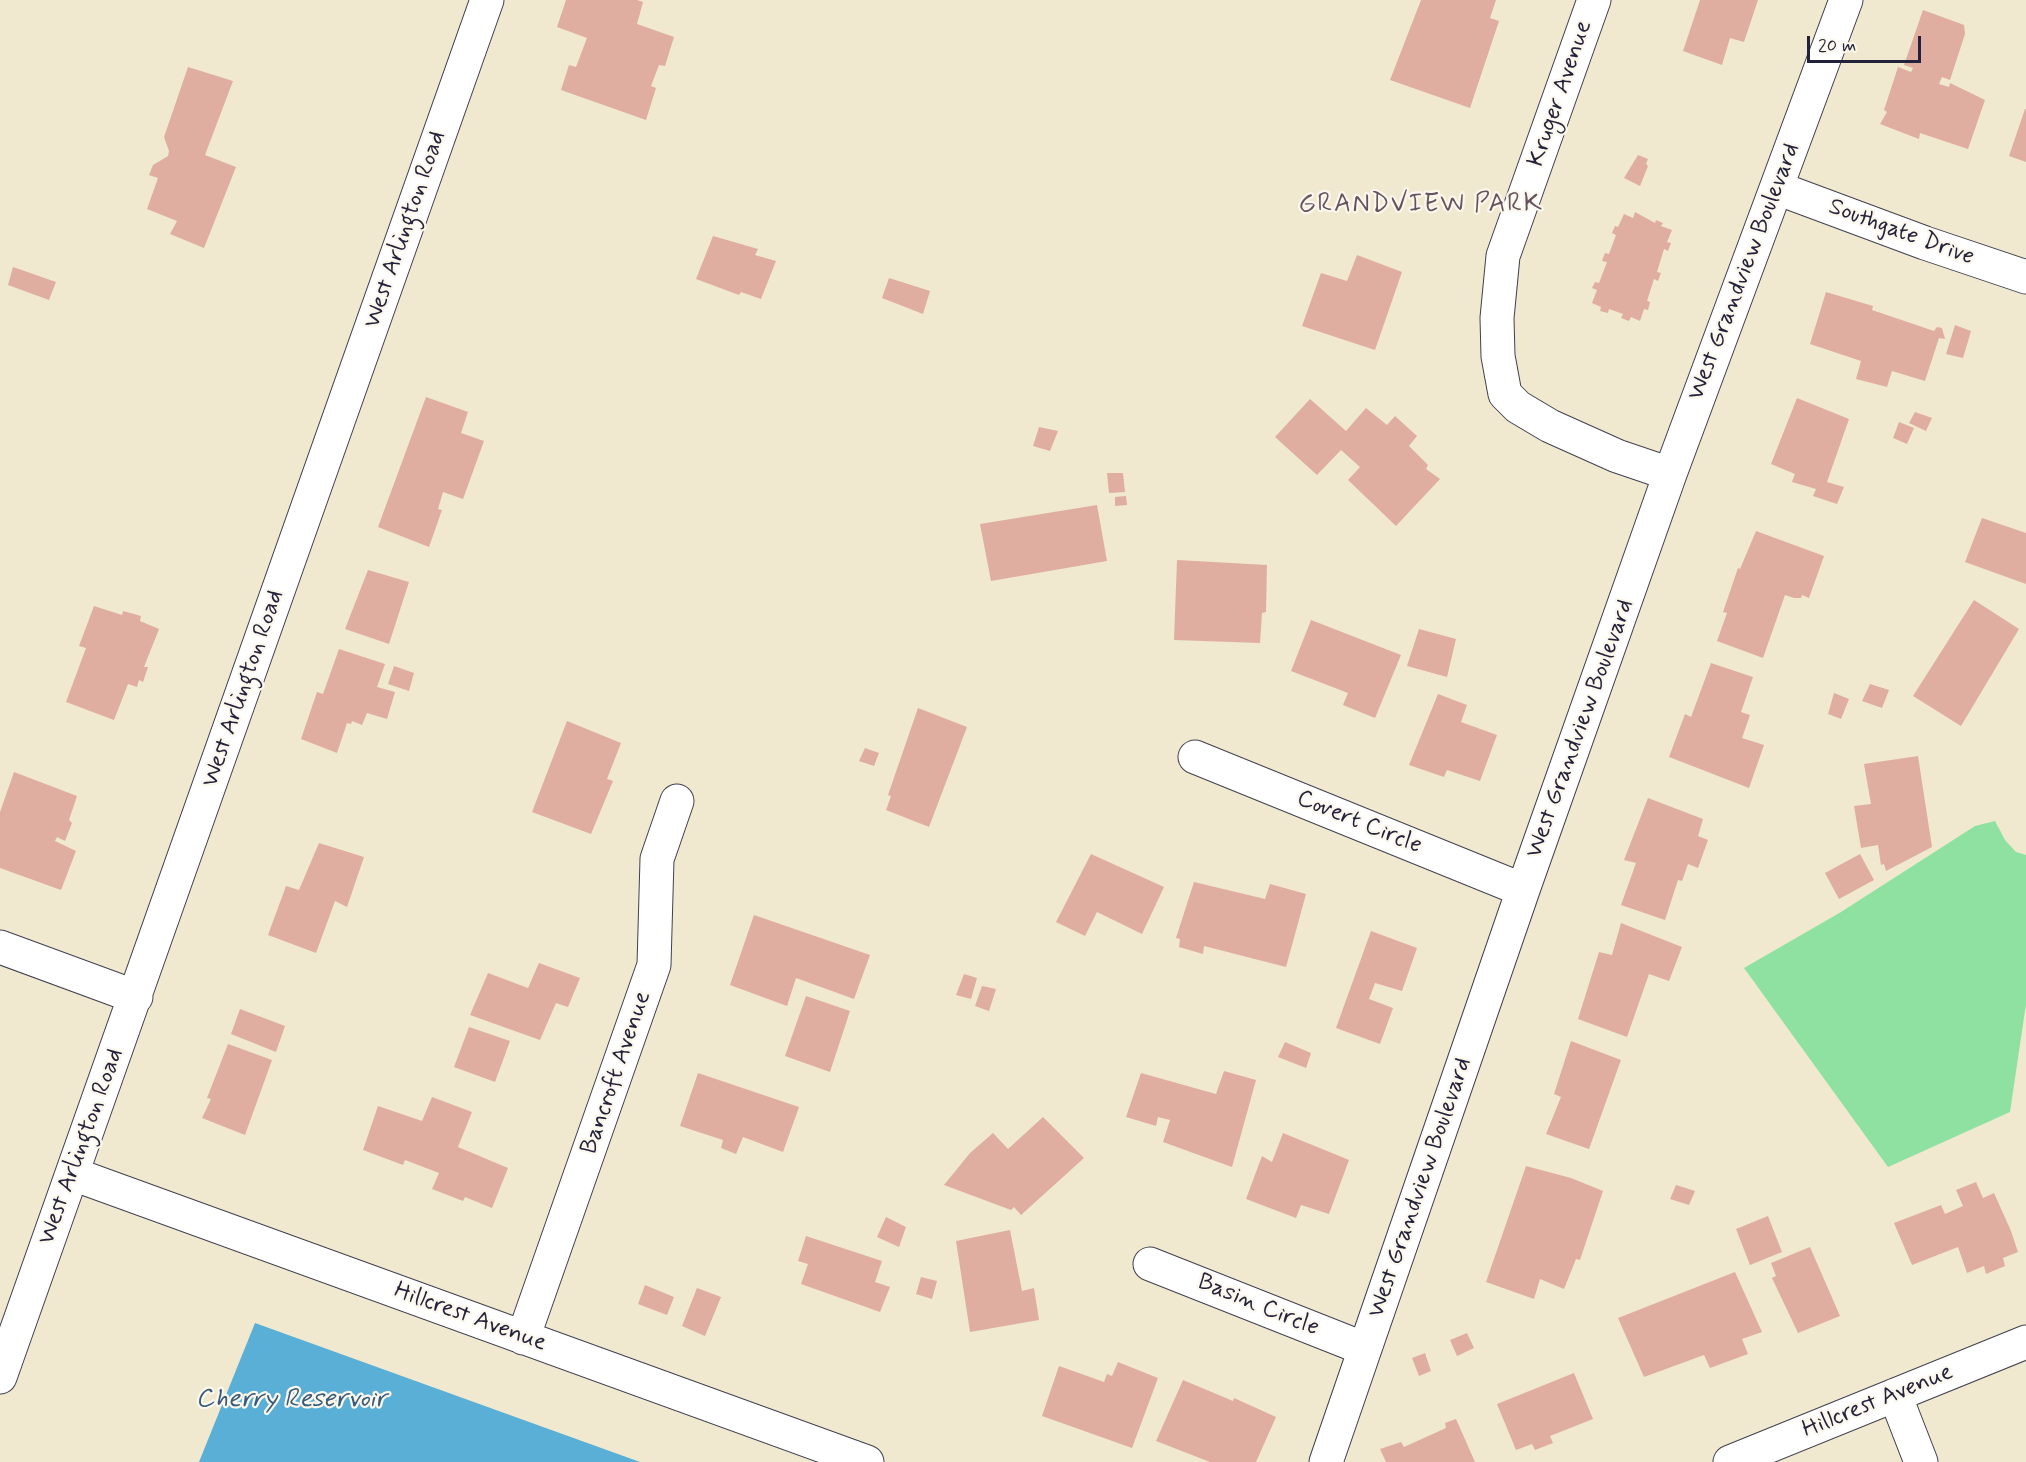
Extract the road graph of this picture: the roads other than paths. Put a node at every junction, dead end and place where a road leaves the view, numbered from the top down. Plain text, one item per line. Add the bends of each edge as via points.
1 (487, 0) edge
2 (1594, 0) edge
3 (1846, 0) edge
4 (1778, 188) junction
5 (2026, 277) edge
6 (1670, 474) junction
7 (1195, 757) dead end
8 (677, 801) dead end
9 (1523, 890) junction
10 (0, 947) edge
11 (136, 997) junction
12 (73, 1174) junction
13 (1150, 1264) dead end
14 (523, 1338) junction
15 (2026, 1341) edge
16 (1365, 1349) junction
17 (0, 1377) edge
18 (1895, 1395) junction
19 (867, 1462) edge
20 (1326, 1462) edge
21 (1730, 1462) edge
22 (1921, 1462) edge

1 - 11 street, West Arlington Road
2 - 6 street, Kruger Avenue via 1503,256 1498,356 1505,394 1518,407 1550,426
3 - 4 street, West Grandview Boulevard
4 - 5 street, Southgate Drive
4 - 6 street, West Grandview Boulevard
6 - 9 street, West Grandview Boulevard
7 - 9 street, Covert Circle
8 - 14 street, Bancroft Avenue via 657,859 654,965
9 - 16 street, West Grandview Boulevard
10 - 11 street
11 - 12 street, West Arlington Road
12 - 14 street, Hillcrest Avenue
12 - 17 street, West Arlington Road
13 - 16 street, Basin Circle
14 - 19 street, Hillcrest Avenue
15 - 18 street, Hillcrest Avenue
16 - 20 street, West Grandview Boulevard
18 - 21 street, Hillcrest Avenue
18 - 22 street

